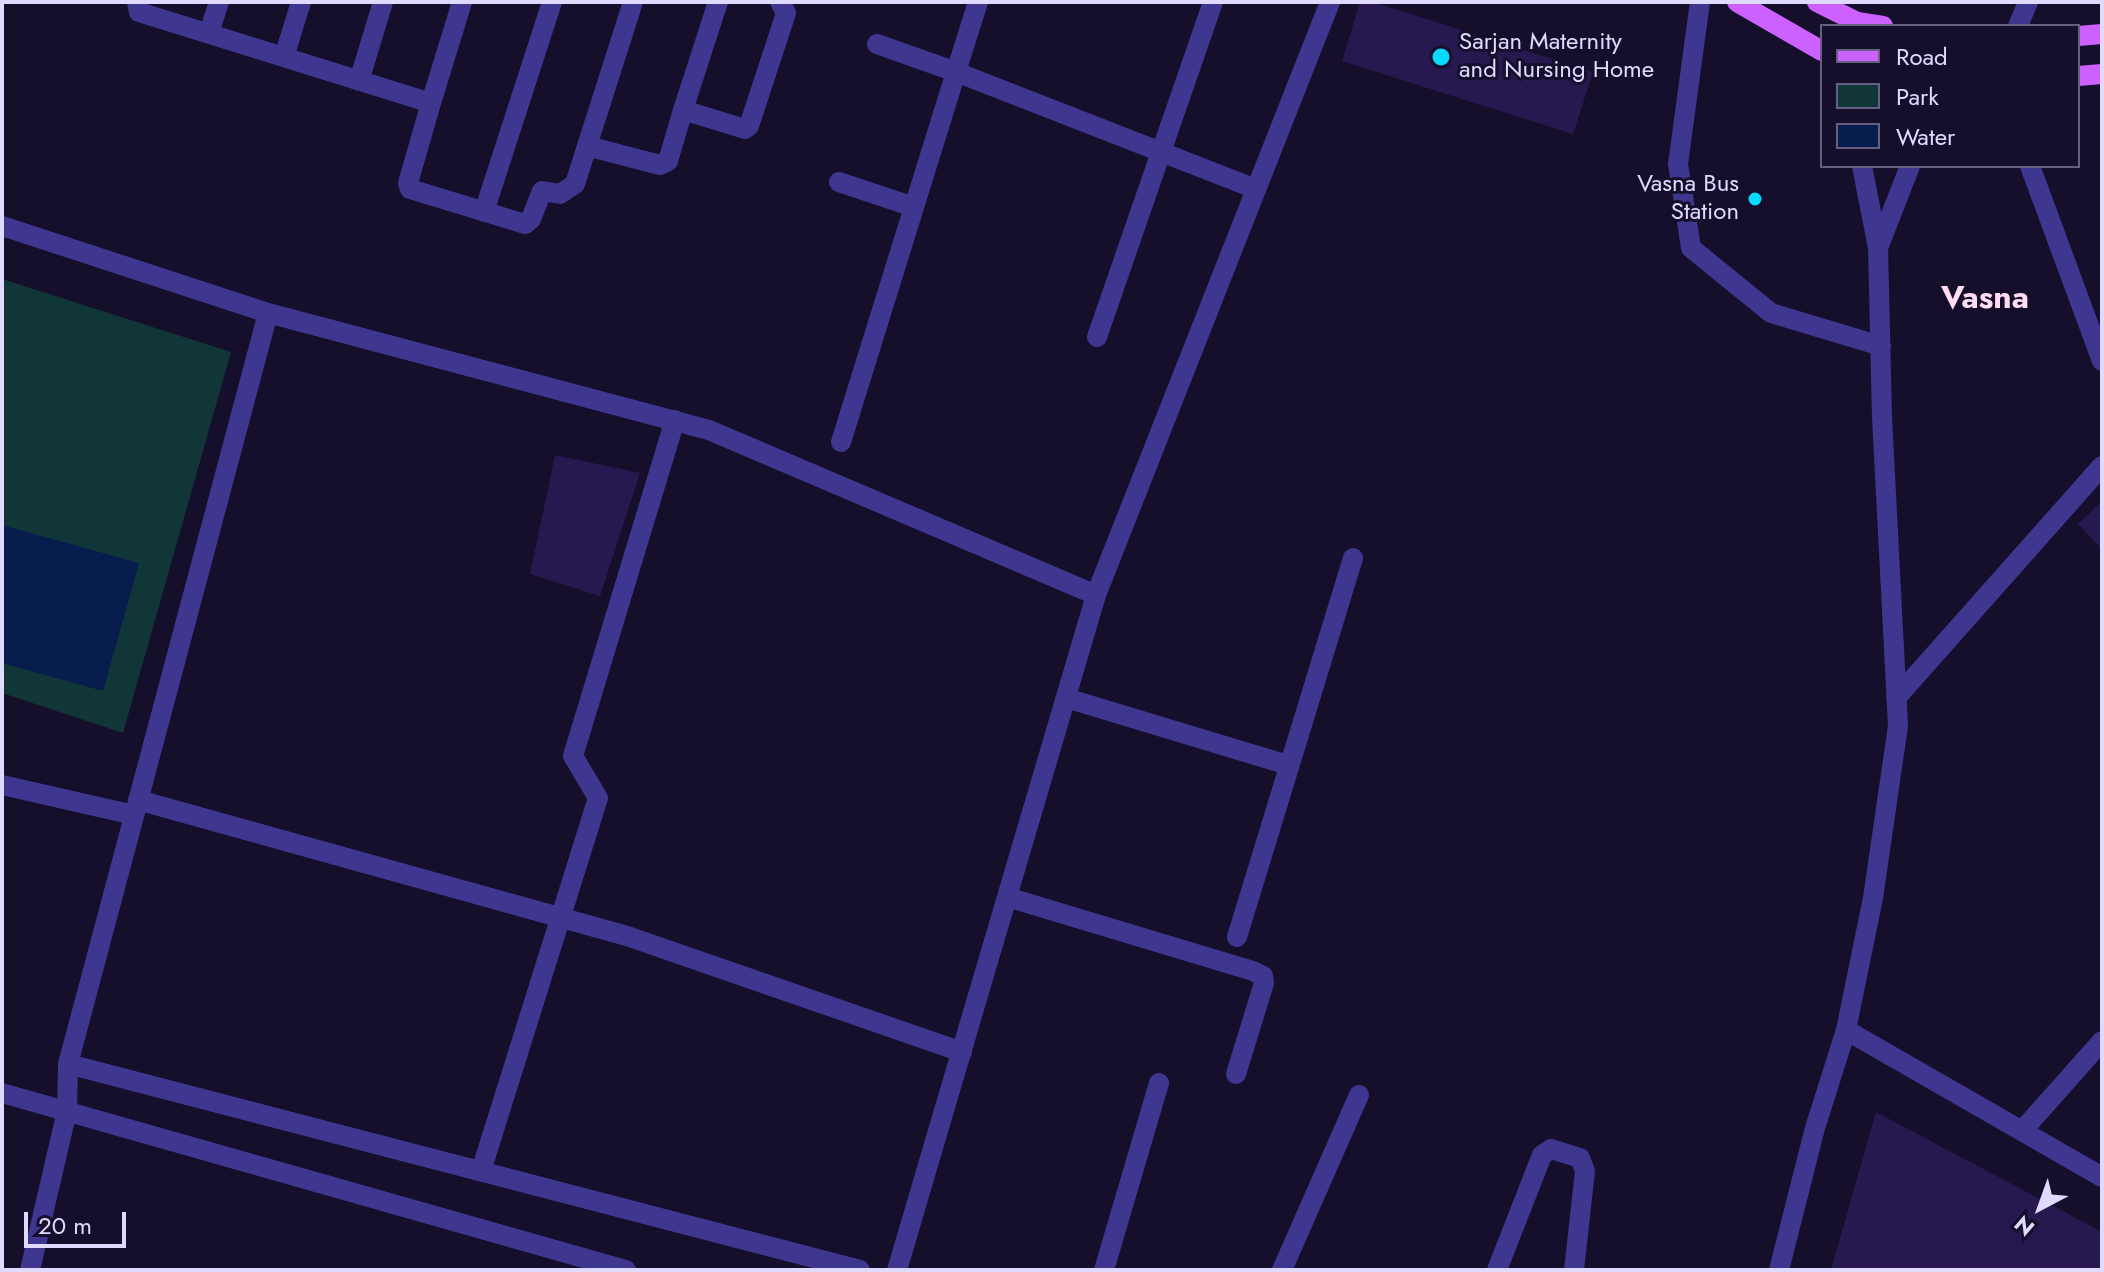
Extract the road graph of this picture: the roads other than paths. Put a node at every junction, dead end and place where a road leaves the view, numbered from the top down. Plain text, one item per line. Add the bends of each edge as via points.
1 (137, 2) edge
2 (219, 2) edge
3 (301, 2) edge
4 (383, 2) edge
5 (462, 2) edge
6 (552, 2) edge
7 (633, 2) edge
8 (718, 2) edge
9 (780, 2) edge
10 (978, 2) edge
11 (1213, 2) edge
12 (1330, 2) edge
13 (1700, 2) edge
14 (1737, 2) edge
15 (1817, 2) edge
16 (2028, 2) edge
17 (1857, 24) edge
18 (2019, 24) edge
19 (209, 33) junction
20 (2102, 34) edge
21 (2080, 36) edge
22 (877, 44) dead end
23 (1820, 50) edge
24 (284, 57) junction
25 (956, 72) junction
26 (2102, 74) edge
27 (2080, 76) edge
28 (359, 81) junction
29 (431, 103) junction
30 (683, 110) junction
31 (587, 146) junction
32 (1159, 152) junction
33 (1862, 168) edge
34 (1909, 168) edge
35 (2031, 168) edge
36 (839, 182) dead end
37 (1256, 189) junction
38 (914, 207) junction
39 (484, 212) junction
40 (2, 226) edge
41 (1878, 248) junction
42 (268, 313) junction
43 (1097, 337) dead end
44 (1881, 346) junction
45 (2102, 361) edge
46 (675, 420) junction
47 (841, 442) dead end
48 (2102, 466) edge
49 (1353, 558) dead end
50 (1096, 595) junction
51 (1066, 698) junction
52 (1896, 698) junction
53 (1288, 765) junction
54 (2, 785) edge
55 (136, 808) junction
56 (1007, 897) junction
57 (562, 917) junction
58 (1237, 937) dead end
59 (1846, 1030) junction
60 (2102, 1041) edge
61 (962, 1052) junction
62 (68, 1064) junction
63 (1236, 1074) dead end
64 (1159, 1083) dead end
65 (2, 1093) edge
66 (1359, 1095) dead end
67 (67, 1111) junction
68 (2022, 1131) junction
69 (481, 1171) junction
70 (2102, 1177) edge
71 (30, 1270) edge
72 (626, 1270) edge
73 (860, 1270) edge
74 (897, 1270) edge
75 (1104, 1270) edge
76 (1282, 1270) edge
77 (1497, 1270) edge
78 (1574, 1270) edge
79 (1779, 1270) edge

1 - 19 street via 139,12
2 - 19 street
3 - 24 street
4 - 28 street
5 - 29 street
6 - 39 street
7 - 31 street
8 - 30 street
9 - 30 street via 786,13 749,126
10 - 25 street
11 - 32 street
12 - 37 street
13 - 44 street via 1678,164 1691,248 1771,313
14 - 23 main road
15 - 17 main road
16 - 18 street
19 - 24 street
20 - 21 main road
22 - 25 street
24 - 28 street
25 - 32 street
25 - 38 street
26 - 27 main road
28 - 29 street
29 - 39 street via 410,189
30 - 31 street via 665,164
31 - 39 street via 575,184 560,194 542,191 525,224
32 - 37 street
32 - 43 street
33 - 41 street
34 - 41 street
35 - 45 street
36 - 38 street
37 - 50 street
38 - 47 street
40 - 42 street
41 - 44 street
42 - 46 street
42 - 55 street
44 - 52 street
46 - 50 street
46 - 57 street via 573,756 598,798
48 - 52 street
49 - 53 street
50 - 51 street
51 - 53 street
51 - 56 street
52 - 59 street via 1898,726 1875,883
53 - 58 street
54 - 55 street
55 - 57 street
55 - 62 street
56 - 61 street
56 - 63 street via 1263,976
57 - 61 street
57 - 69 street
59 - 68 street
59 - 79 street
60 - 68 street
61 - 74 street
62 - 67 street
62 - 69 street
64 - 75 street
65 - 67 street
66 - 76 street
67 - 71 street
67 - 72 street
68 - 70 street
69 - 73 street
77 - 78 street via 1542,1155 1551,1149 1580,1158 1585,1171

